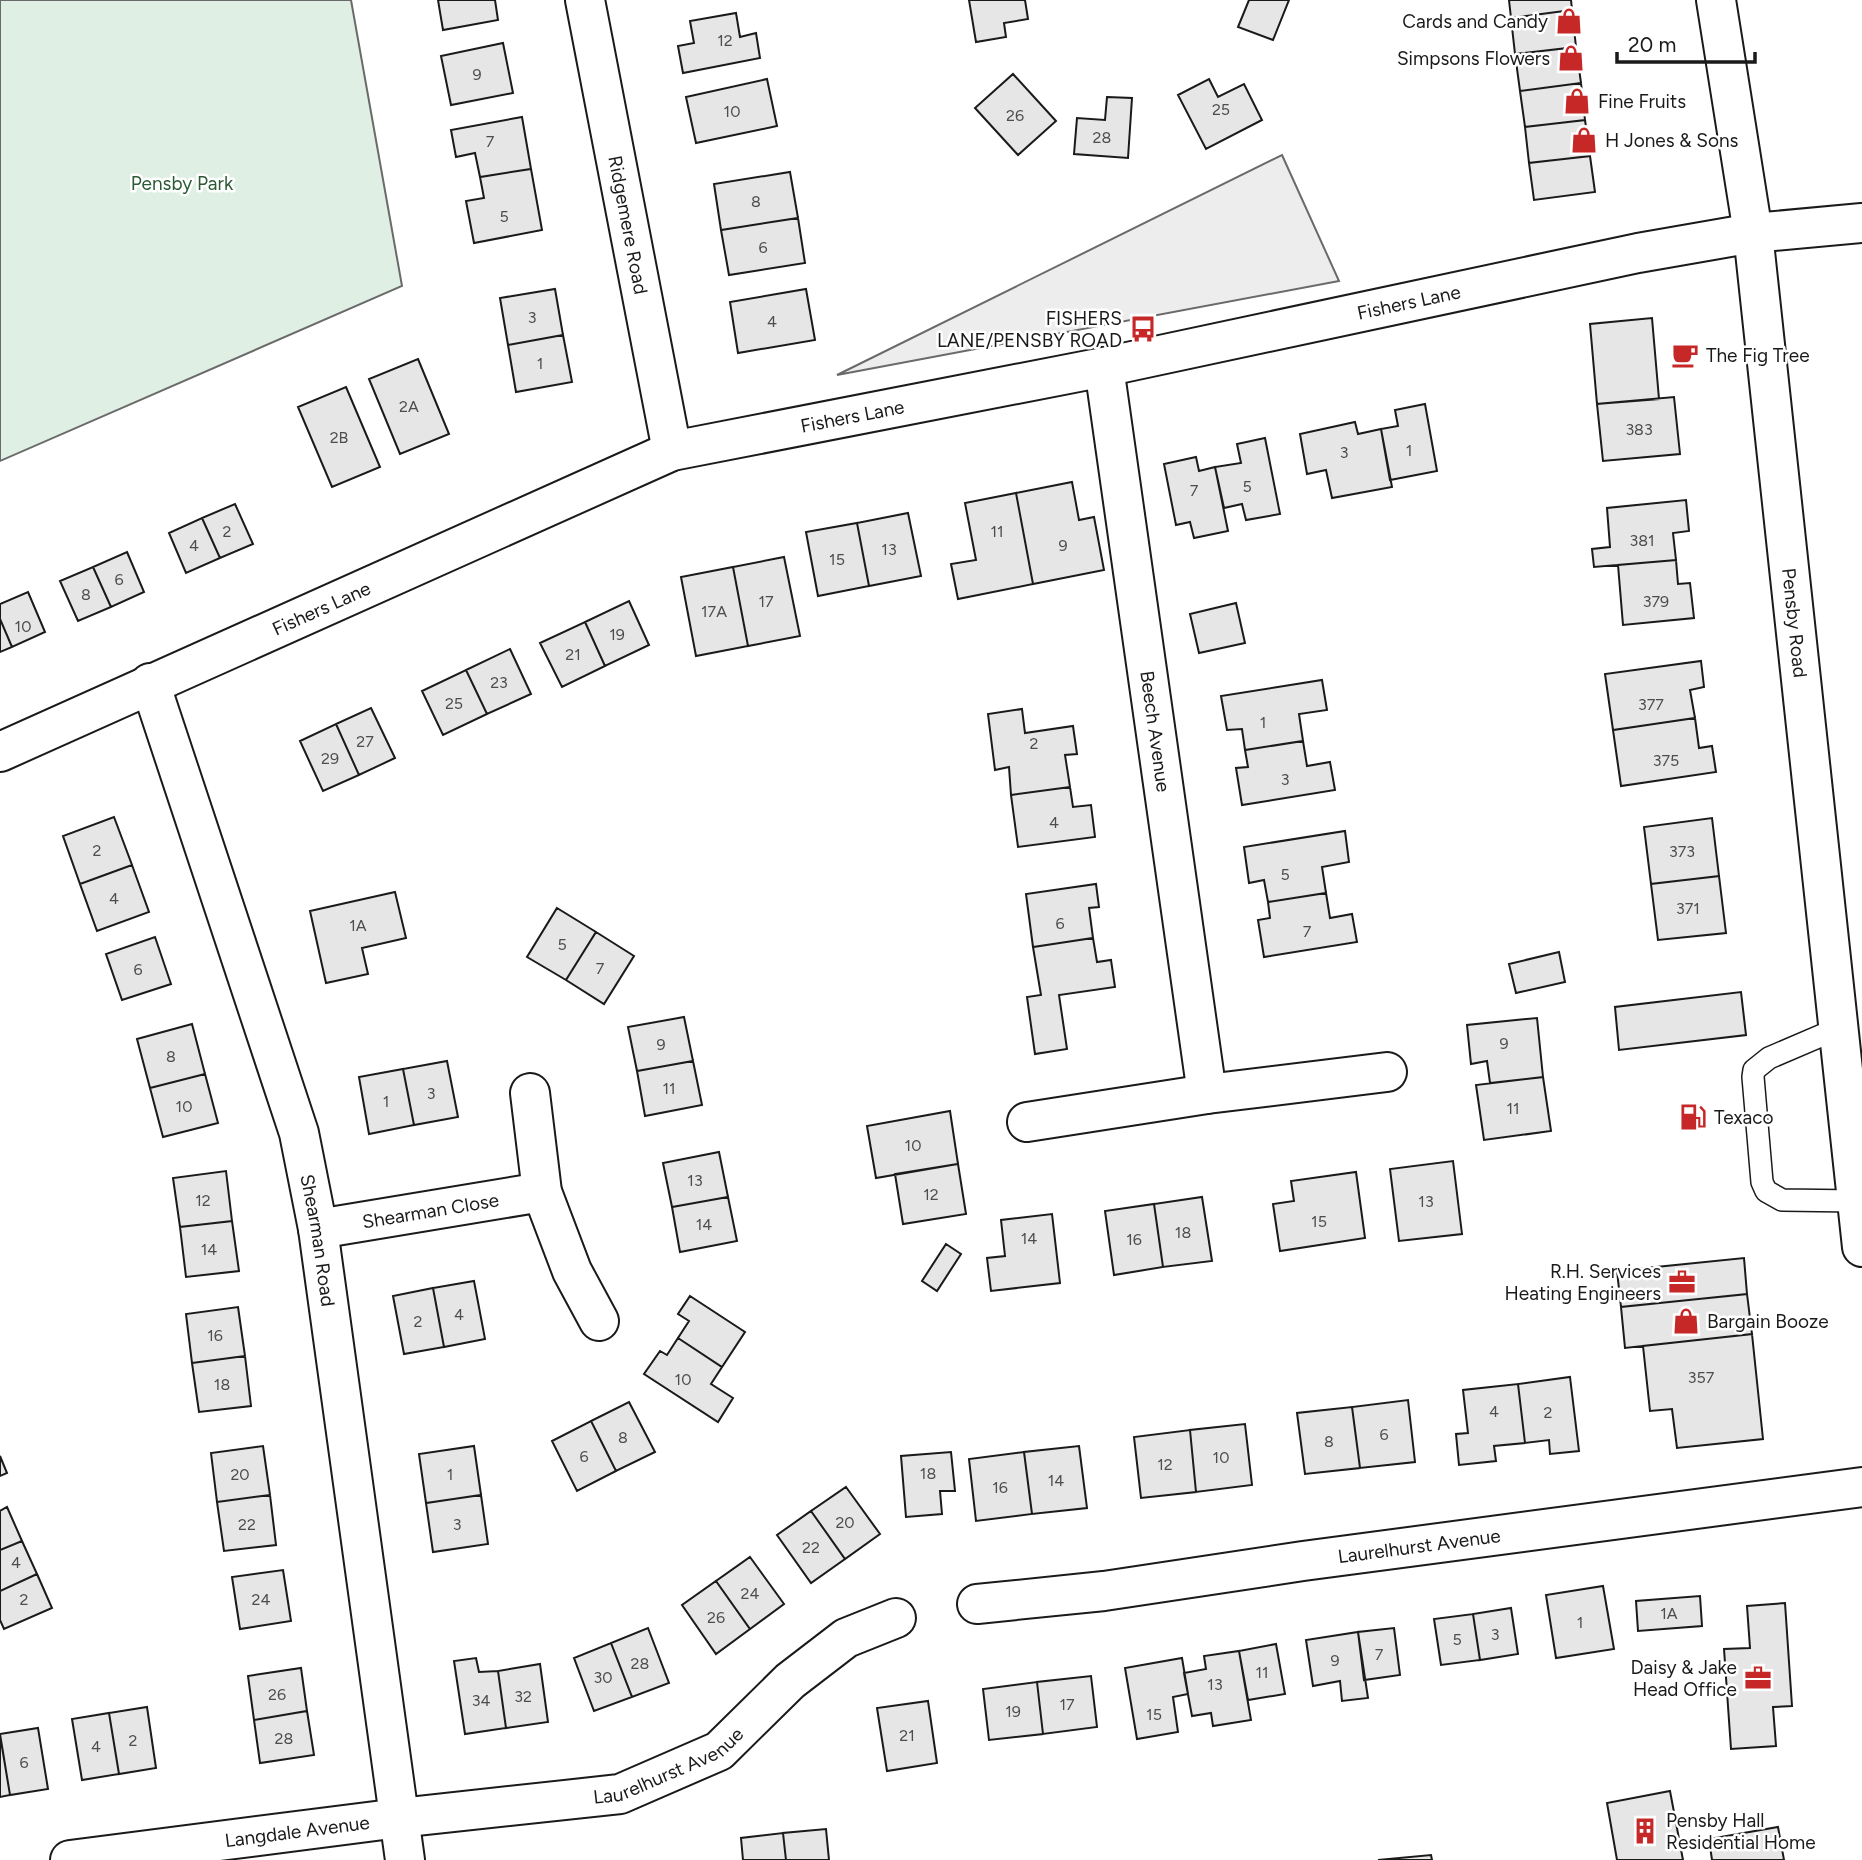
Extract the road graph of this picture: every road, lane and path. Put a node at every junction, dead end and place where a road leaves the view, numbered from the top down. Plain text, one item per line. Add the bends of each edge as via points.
1 (585, 0) edge
2 (1716, 0) edge
3 (1862, 223) edge
4 (1753, 233) junction
5 (1104, 367) junction
6 (672, 451) junction
7 (150, 683) junction
8 (0, 752) edge
9 (1839, 1028) junction
10 (1387, 1072) dead end
11 (530, 1093) dead end
12 (1208, 1094) junction
13 (1027, 1122) dead end
14 (542, 1192) junction
15 (1857, 1200) junction
16 (318, 1229) junction
17 (1862, 1247) edge
18 (599, 1321) dead end
19 (1862, 1487) edge
20 (977, 1604) dead end
21 (896, 1618) dead end
22 (399, 1818) junction
23 (70, 1860) edge
24 (405, 1860) edge

1 - 6 street, Ridgemere Road
2 - 4 street, Pensby Road
3 - 4 street, Fishers Lane
4 - 5 street, Fishers Lane via 1491,283
4 - 9 street, Pensby Road
5 - 6 street, Fishers Lane
5 - 12 street, Beech Avenue
6 - 7 street, Fishers Lane
7 - 8 street, Fishers Lane
7 - 16 street, Shearman Road via 299,1133
9 - 15 street, Pensby Road
9 - 15 lane via 1769,1058 1754,1070 1762,1182 1766,1191 1782,1200
10 - 12 street
11 - 14 street
12 - 13 street
14 - 16 street, Shearman Close
14 - 18 street via 572,1271
15 - 17 street, Pensby Road
16 - 22 street, Shearman Road
19 - 20 street, Laurelhurst Avenue via 1104,1591
21 - 22 street, Laurelhurst Avenue via 846,1637 790,1681 719,1751 621,1794
22 - 23 street, Langdale Avenue
22 - 24 street, Shearman Road

